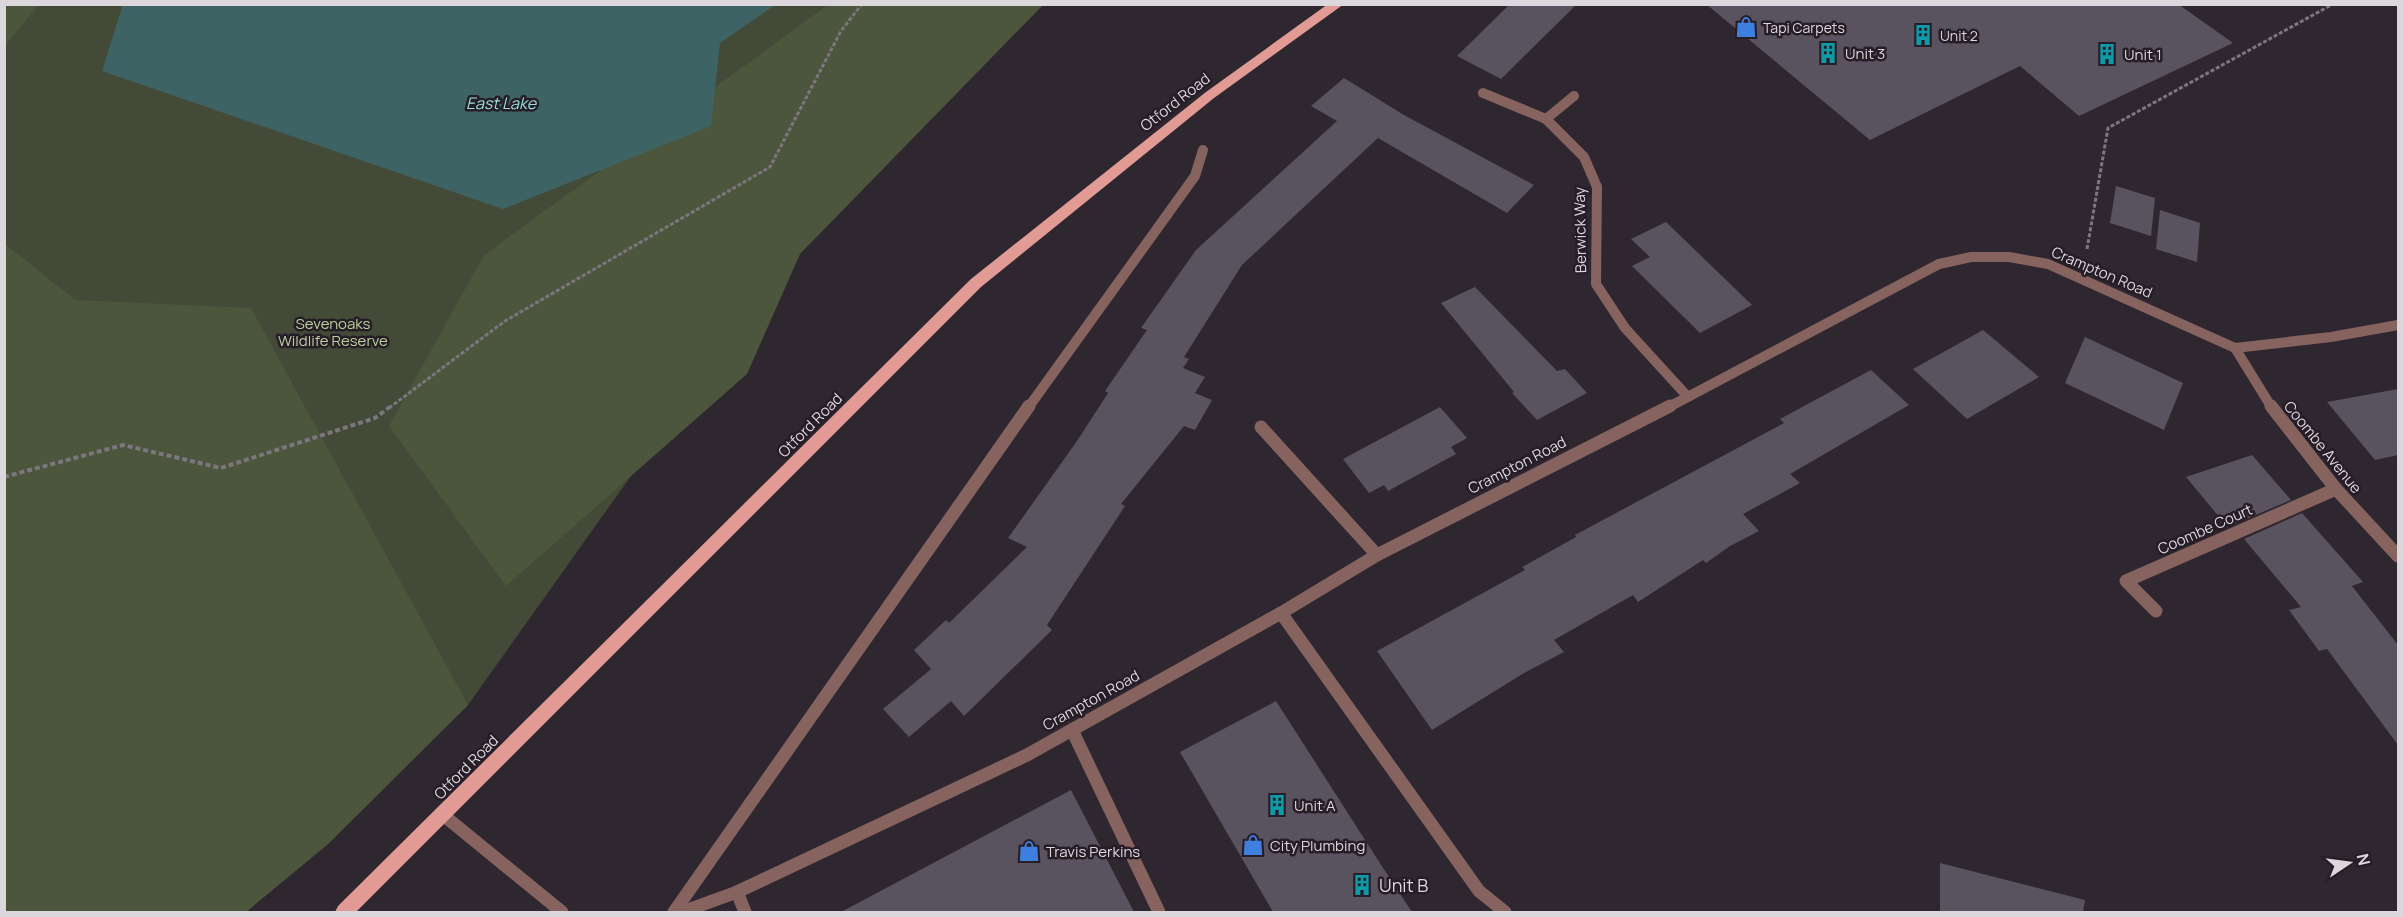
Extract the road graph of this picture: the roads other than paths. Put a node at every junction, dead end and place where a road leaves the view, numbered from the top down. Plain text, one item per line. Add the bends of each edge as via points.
1 (1338, 4) edge
2 (1483, 93) dead end
3 (1574, 96) dead end
4 (1546, 119) junction
5 (1203, 150) dead end
6 (2398, 325) edge
7 (2235, 348) junction
8 (1688, 397) junction
9 (1261, 427) dead end
10 (2336, 489) junction
11 (1377, 555) junction
12 (2398, 556) edge
13 (2156, 611) dead end
14 (1281, 613) junction
15 (1072, 730) junction
16 (442, 814) junction
17 (737, 892) junction
18 (344, 912) edge
19 (562, 912) edge
20 (674, 912) edge
21 (682, 912) edge
22 (745, 912) edge
23 (1159, 912) edge
24 (1505, 912) edge

1 - 16 main road, Otford Road via 1210,95 976,283
2 - 4 street, Berwick Way
3 - 4 street
4 - 8 street, Berwick Way via 1584,157 1597,186 1596,284 1625,328
5 - 20 street via 1195,177 1024,413
6 - 7 street
7 - 8 street, Crampton Road via 2048,264 2009,257 1971,257 1939,264
7 - 10 street, Coombe Avenue via 2276,415
8 - 11 street, Crampton Road
9 - 11 street
10 - 12 street, Coombe Avenue
10 - 13 street, Coombe Court via 2127,581
11 - 14 street, Crampton Road
14 - 15 street, Crampton Road
14 - 24 street via 1479,891
15 - 17 street, Crampton Road
15 - 23 street
16 - 18 main road, Otford Road
16 - 19 street
17 - 21 street, Crampton Road
17 - 22 street

